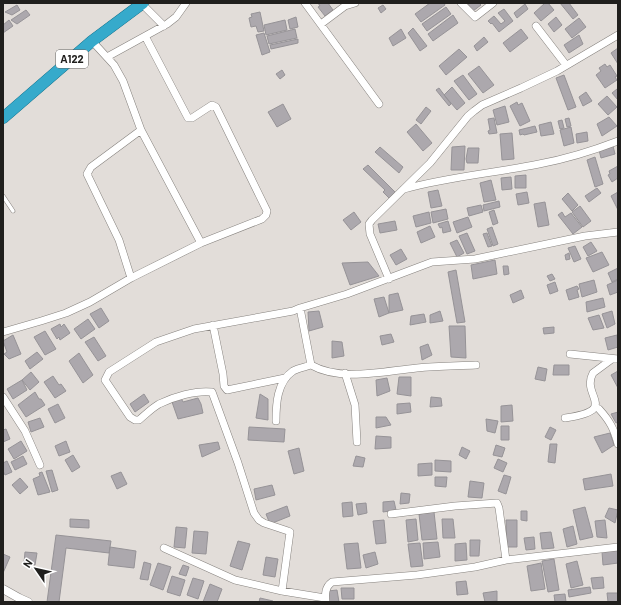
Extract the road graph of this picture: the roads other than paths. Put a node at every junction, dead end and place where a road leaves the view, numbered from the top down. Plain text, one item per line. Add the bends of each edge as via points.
1 (143, 3) edge
2 (186, 3) edge
3 (305, 3) edge
4 (355, 3) edge
5 (461, 3) edge
6 (493, 3) edge
7 (320, 24) junction
8 (164, 26) junction
9 (536, 26) dead end
10 (618, 35) edge
11 (144, 36) junction
12 (92, 41) junction
13 (107, 57) junction
14 (566, 65) junction
15 (379, 104) dead end
16 (3, 118) edge
17 (141, 130) junction
18 (618, 141) edge
19 (404, 189) junction
20 (3, 196) edge
21 (13, 211) dead end
22 (618, 232) edge
23 (201, 243) junction
24 (131, 278) junction
25 (389, 279) junction
26 (300, 308) junction
27 (213, 325) junction
28 (3, 332) edge
29 (570, 354) dead end
30 (615, 359) edge
31 (311, 365) junction
32 (476, 365) dead end
33 (345, 373) junction
34 (285, 378) junction
35 (3, 397) edge
36 (599, 409) junction
37 (565, 418) dead end
38 (276, 420) dead end
39 (357, 442) dead end
40 (618, 444) edge
41 (40, 465) dead end
42 (391, 514) dead end
43 (618, 547) edge
44 (164, 548) dead end
45 (506, 560) junction
46 (3, 589) edge
47 (282, 591) junction
48 (18, 600) edge
49 (326, 600) edge
50 (28, 602) edge

1 - 8 street
1 - 12 highway, A122
2 - 8 street via 176,17
3 - 7 street
4 - 7 street via 345,6
5 - 6 street via 475,18
7 - 15 street
8 - 11 street
9 - 14 street
10 - 14 street
11 - 13 street
11 - 23 street via 188,118 212,105 216,107 267,210 262,219
12 - 13 street
12 - 16 highway, A122
13 - 17 street via 122,81
14 - 19 street via 474,111
17 - 23 street
17 - 24 street via 91,167 87,174 119,240
18 - 19 street via 540,164 431,182
19 - 25 street via 369,224 370,234
20 - 21 lane
22 - 25 street via 579,237 475,259 432,262
23 - 24 street
24 - 28 street via 66,313
25 - 26 street
26 - 27 street
26 - 31 street
27 - 34 street via 224,388 228,390
27 - 47 street via 156,342 109,372 105,380 130,417 135,420 139,420 159,404 172,399 193,393 212,392 254,513 264,524 290,532
29 - 30 street
30 - 36 street via 592,376 591,381 600,404
31 - 33 street via 324,371
31 - 34 street via 294,371
32 - 33 street via 368,374
33 - 39 street via 355,405
34 - 38 street via 276,400
35 - 41 street via 25,431
36 - 37 street via 584,416
36 - 40 street via 614,429
42 - 45 street via 497,503
43 - 45 street
44 - 47 street via 229,578
45 - 49 street via 417,575 332,582 326,589
46 - 48 street
47 - 49 street
48 - 50 street

